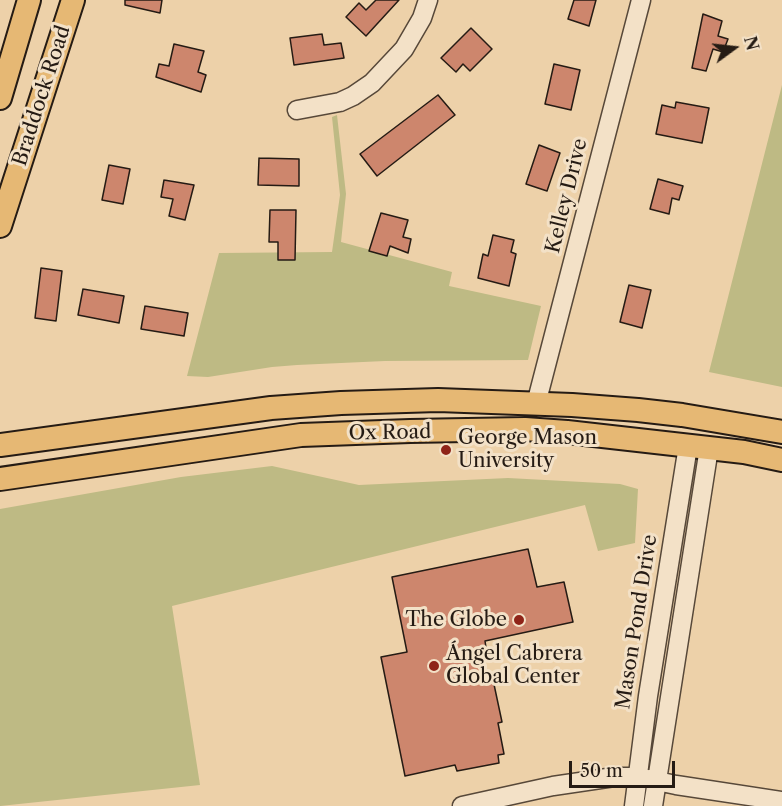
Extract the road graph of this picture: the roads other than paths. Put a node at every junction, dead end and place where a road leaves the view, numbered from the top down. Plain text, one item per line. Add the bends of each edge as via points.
1 (29, 0) edge
2 (73, 0) edge
3 (428, 0) edge
4 (641, 0) edge
5 (0, 98) edge
6 (297, 110) dead end
7 (0, 226) edge
8 (536, 404) junction
9 (473, 431) junction
10 (567, 432) junction
11 (782, 432) edge
12 (0, 445) edge
13 (699, 447) junction
14 (782, 460) edge
15 (0, 479) edge
16 (638, 777) junction
17 (656, 782) junction
18 (782, 801) edge
19 (462, 806) edge
20 (634, 806) edge
21 (652, 806) edge

1 - 5 main road, Braddock Road
2 - 7 main road, Braddock Road
3 - 6 street via 404,49 372,83 340,102
4 - 8 street, Kelley Drive
8 - 9 main road via 524,417 511,423
8 - 10 main road
8 - 11 main road, Ox Road via 649,412
8 - 12 main road, Ox Road via 438,400 341,403 225,413
9 - 10 main road, Ox Road
9 - 15 main road, Ox Road via 301,435
10 - 13 main road, Ox Road
13 - 14 main road, Ox Road
13 - 16 street, Mason Pond Drive via 649,684
13 - 17 street
16 - 17 street
16 - 19 street via 602,777
16 - 20 street, Mason Pond Drive
17 - 18 street
17 - 21 street

